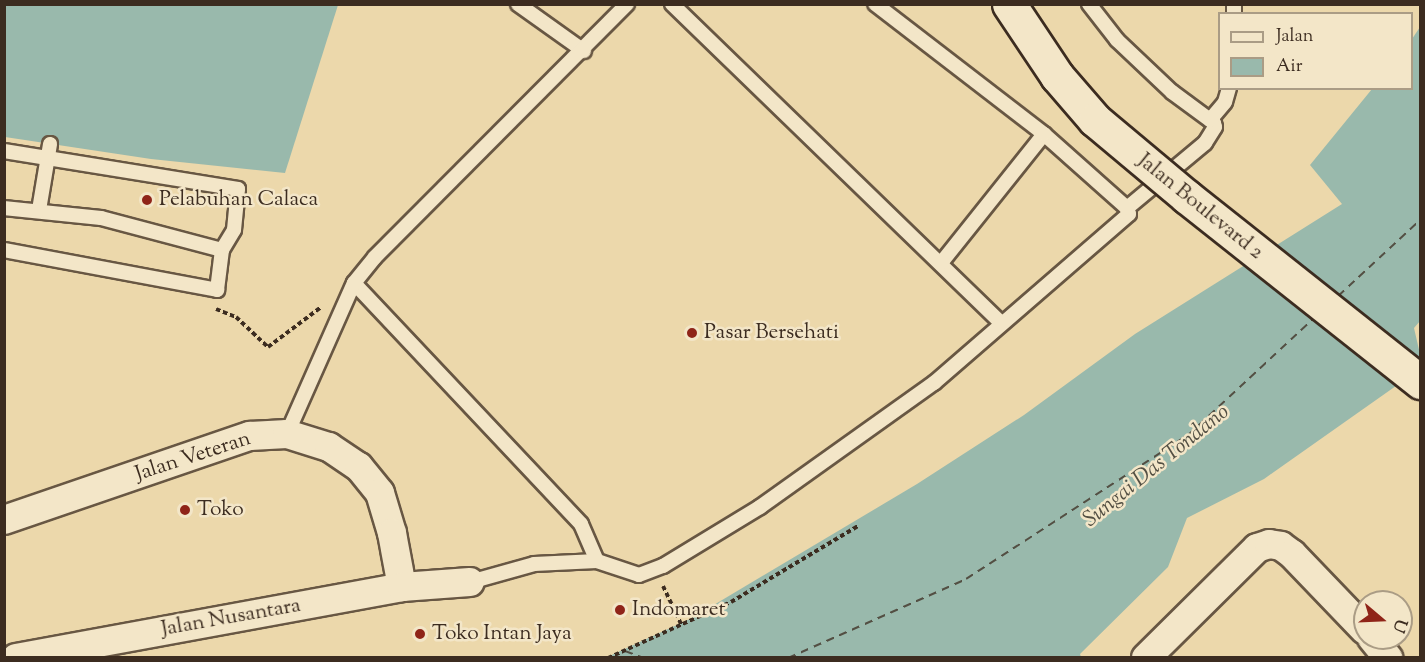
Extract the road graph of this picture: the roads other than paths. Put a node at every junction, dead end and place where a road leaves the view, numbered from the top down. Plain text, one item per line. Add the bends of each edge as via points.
1 (518, 4) edge
2 (627, 4) edge
3 (672, 4) edge
4 (875, 4) edge
5 (1009, 4) edge
6 (1089, 4) edge
7 (584, 51) junction
8 (1229, 90) edge
9 (1210, 120) junction
10 (1044, 134) junction
11 (4, 151) edge
12 (49, 151) junction
13 (4, 208) edge
14 (1127, 208) junction
15 (39, 210) junction
16 (4, 250) edge
17 (222, 250) junction
18 (941, 263) junction
19 (354, 283) junction
20 (1001, 323) junction
21 (1420, 381) edge
22 (288, 434) junction
23 (4, 520) edge
24 (597, 561) junction
25 (458, 582) joint
26 (402, 587) junction
27 (1353, 618) edge
28 (16, 657) edge
29 (1146, 657) edge

1 - 7 lane
2 - 7 lane
3 - 18 lane
4 - 10 lane
5 - 21 main road, Jalan Boulevard 2, bridge via 1057,76 1095,120
6 - 9 lane via 1117,40 1172,92
7 - 19 lane via 375,257
8 - 9 lane via 1226,102
9 - 14 lane via 1215,127 1205,143
10 - 14 lane
10 - 18 lane
11 - 12 lane
12 - 15 lane
12 - 17 lane via 238,189 234,230
13 - 15 lane
14 - 20 lane via 1129,214
15 - 17 lane via 101,218
16 - 17 lane via 217,290
18 - 20 lane
19 - 22 lane
19 - 24 lane via 581,524
20 - 24 lane via 934,383 760,507 655,569 639,575
22 - 23 street, Jalan Veteran via 250,436
22 - 26 street, Jalan Veteran via 329,447 358,467 380,493
24 - 25 lane via 534,564
25 - 26 street, Jalan Nusantara
26 - 28 street, Jalan Nusantara
27 - 29 street via 1292,554 1269,544 1257,548

